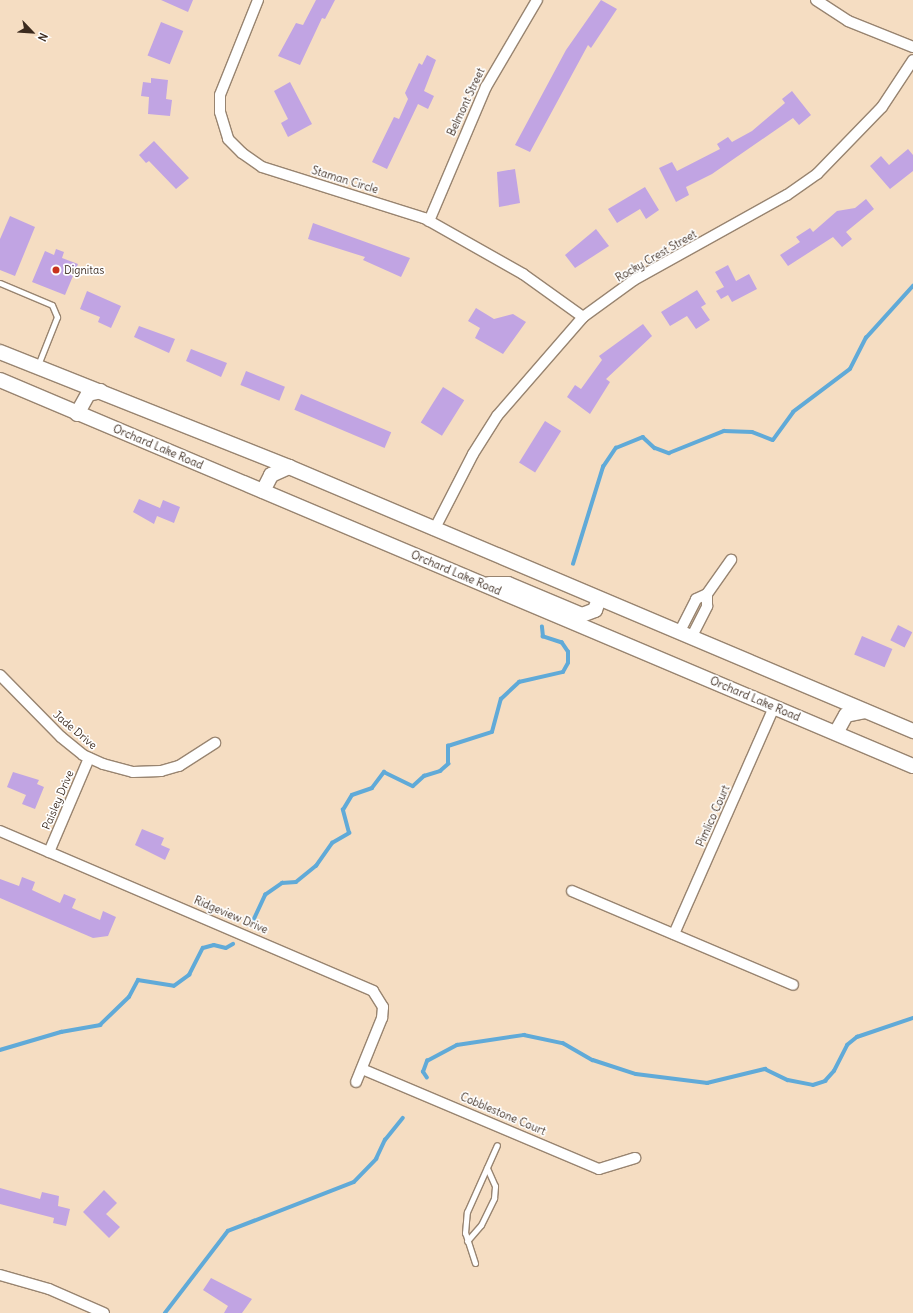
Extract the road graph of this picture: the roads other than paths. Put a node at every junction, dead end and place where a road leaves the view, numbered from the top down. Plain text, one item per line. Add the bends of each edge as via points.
1 (258, 0) edge
2 (537, 0) edge
3 (816, 0) edge
4 (913, 47) edge
5 (913, 60) edge
6 (429, 221) junction
7 (0, 283) edge
8 (583, 317) junction
9 (0, 352) edge
10 (37, 366) junction
11 (0, 380) edge
12 (101, 391) junction
13 (77, 414) junction
14 (288, 467) junction
15 (263, 491) junction
16 (434, 530) junction
17 (731, 560) dead end
18 (484, 585) junction
19 (599, 599) junction
20 (685, 636) junction
21 (0, 675) edge
22 (774, 707) junction
23 (867, 712) junction
24 (913, 732) edge
25 (836, 733) junction
26 (215, 743) dead end
27 (89, 758) junction
28 (913, 766) edge
29 (0, 831) edge
30 (49, 852) junction
31 (572, 891) dead end
32 (674, 934) junction
33 (793, 985) dead end
34 (362, 1069) junction
35 (356, 1082) dead end
36 (497, 1145) dead end
37 (635, 1158) dead end
38 (487, 1168) junction
39 (467, 1241) junction
40 (475, 1263) dead end
41 (0, 1275) edge
42 (104, 1313) edge

1 - 6 street, Staman Circle via 220,95 220,112 228,139 262,167
2 - 6 street, Belmont Street via 486,87
3 - 4 street via 848,21
5 - 8 street, Rocky Crest Street via 882,107 817,174 787,196 634,280
6 - 8 street, Staman Circle via 523,274
7 - 10 lane via 52,305 57,317
8 - 16 street, Rocky Crest Street via 498,416 473,454
9 - 10 main road
10 - 12 main road
11 - 13 main road, Orchard Lake Road
12 - 13 main road via 88,394
12 - 14 main road
13 - 15 main road, Orchard Lake Road
14 - 15 main road via 271,475
14 - 16 main road
15 - 18 main road, Orchard Lake Road
16 - 19 main road
17 - 20 street via 707,594 707,606
18 - 19 main road via 508,584 582,615 595,610
18 - 22 main road, Orchard Lake Road
19 - 20 main road
20 - 23 main road
21 - 27 street, Jade Drive via 61,737
22 - 25 main road, Orchard Lake Road
22 - 32 street, Pimlico Court
23 - 24 main road
23 - 25 main road via 846,715
25 - 28 main road, Orchard Lake Road
26 - 27 street, Jade Drive via 179,766 161,771 133,772
27 - 30 street, Paisley Drive
29 - 30 street, Ridgeview Drive
30 - 34 street, Ridgeview Drive via 373,991 383,1007 382,1018
31 - 32 street
32 - 33 street
34 - 35 street, Ridgeview Drive
34 - 37 street, Cobblestone Court via 599,1168
36 - 38 lane
38 - 39 lane via 467,1212
38 - 39 lane via 495,1186 494,1198 481,1225
39 - 40 lane
41 - 42 street via 49,1289

